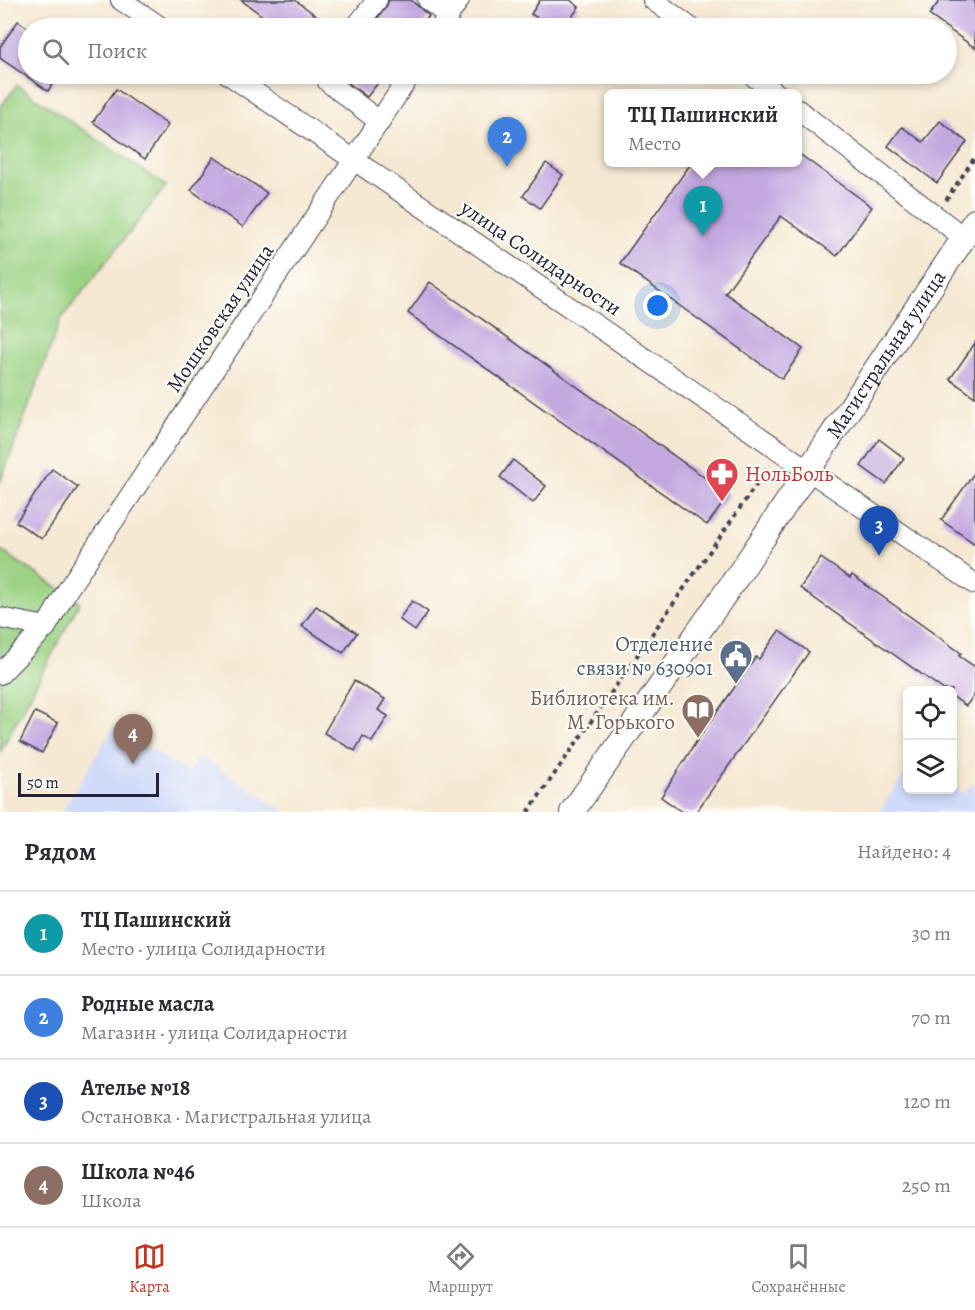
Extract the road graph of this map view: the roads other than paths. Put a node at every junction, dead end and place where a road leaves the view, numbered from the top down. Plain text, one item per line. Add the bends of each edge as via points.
1 (121, 0) edge
2 (376, 0) edge
3 (428, 0) edge
4 (653, 0) edge
5 (449, 15) edge
6 (147, 18) edge
7 (362, 18) edge
8 (677, 18) edge
9 (243, 84) edge
10 (331, 84) edge
11 (405, 84) edge
12 (802, 113) edge
13 (380, 122) junction
14 (355, 160) junction
15 (969, 229) edge
16 (808, 469) junction
17 (975, 584) edge
18 (0, 618) edge
19 (46, 627) junction
20 (0, 674) edge
21 (572, 812) edge

1 - 6 street
2 - 7 street
3 - 5 street
4 - 8 street
9 - 14 street, улица Солидарности
10 - 13 street
11 - 13 street, Мошковская улица
12 - 15 street via 935,216
13 - 14 street, Мошковская улица
14 - 16 street, улица Солидарности
14 - 19 street, Мошковская улица
15 - 16 main road, Магистральная улица
16 - 17 street, улица Солидарности
16 - 21 main road, Магистральная улица
18 - 19 street
19 - 20 street, Мошковская улица

